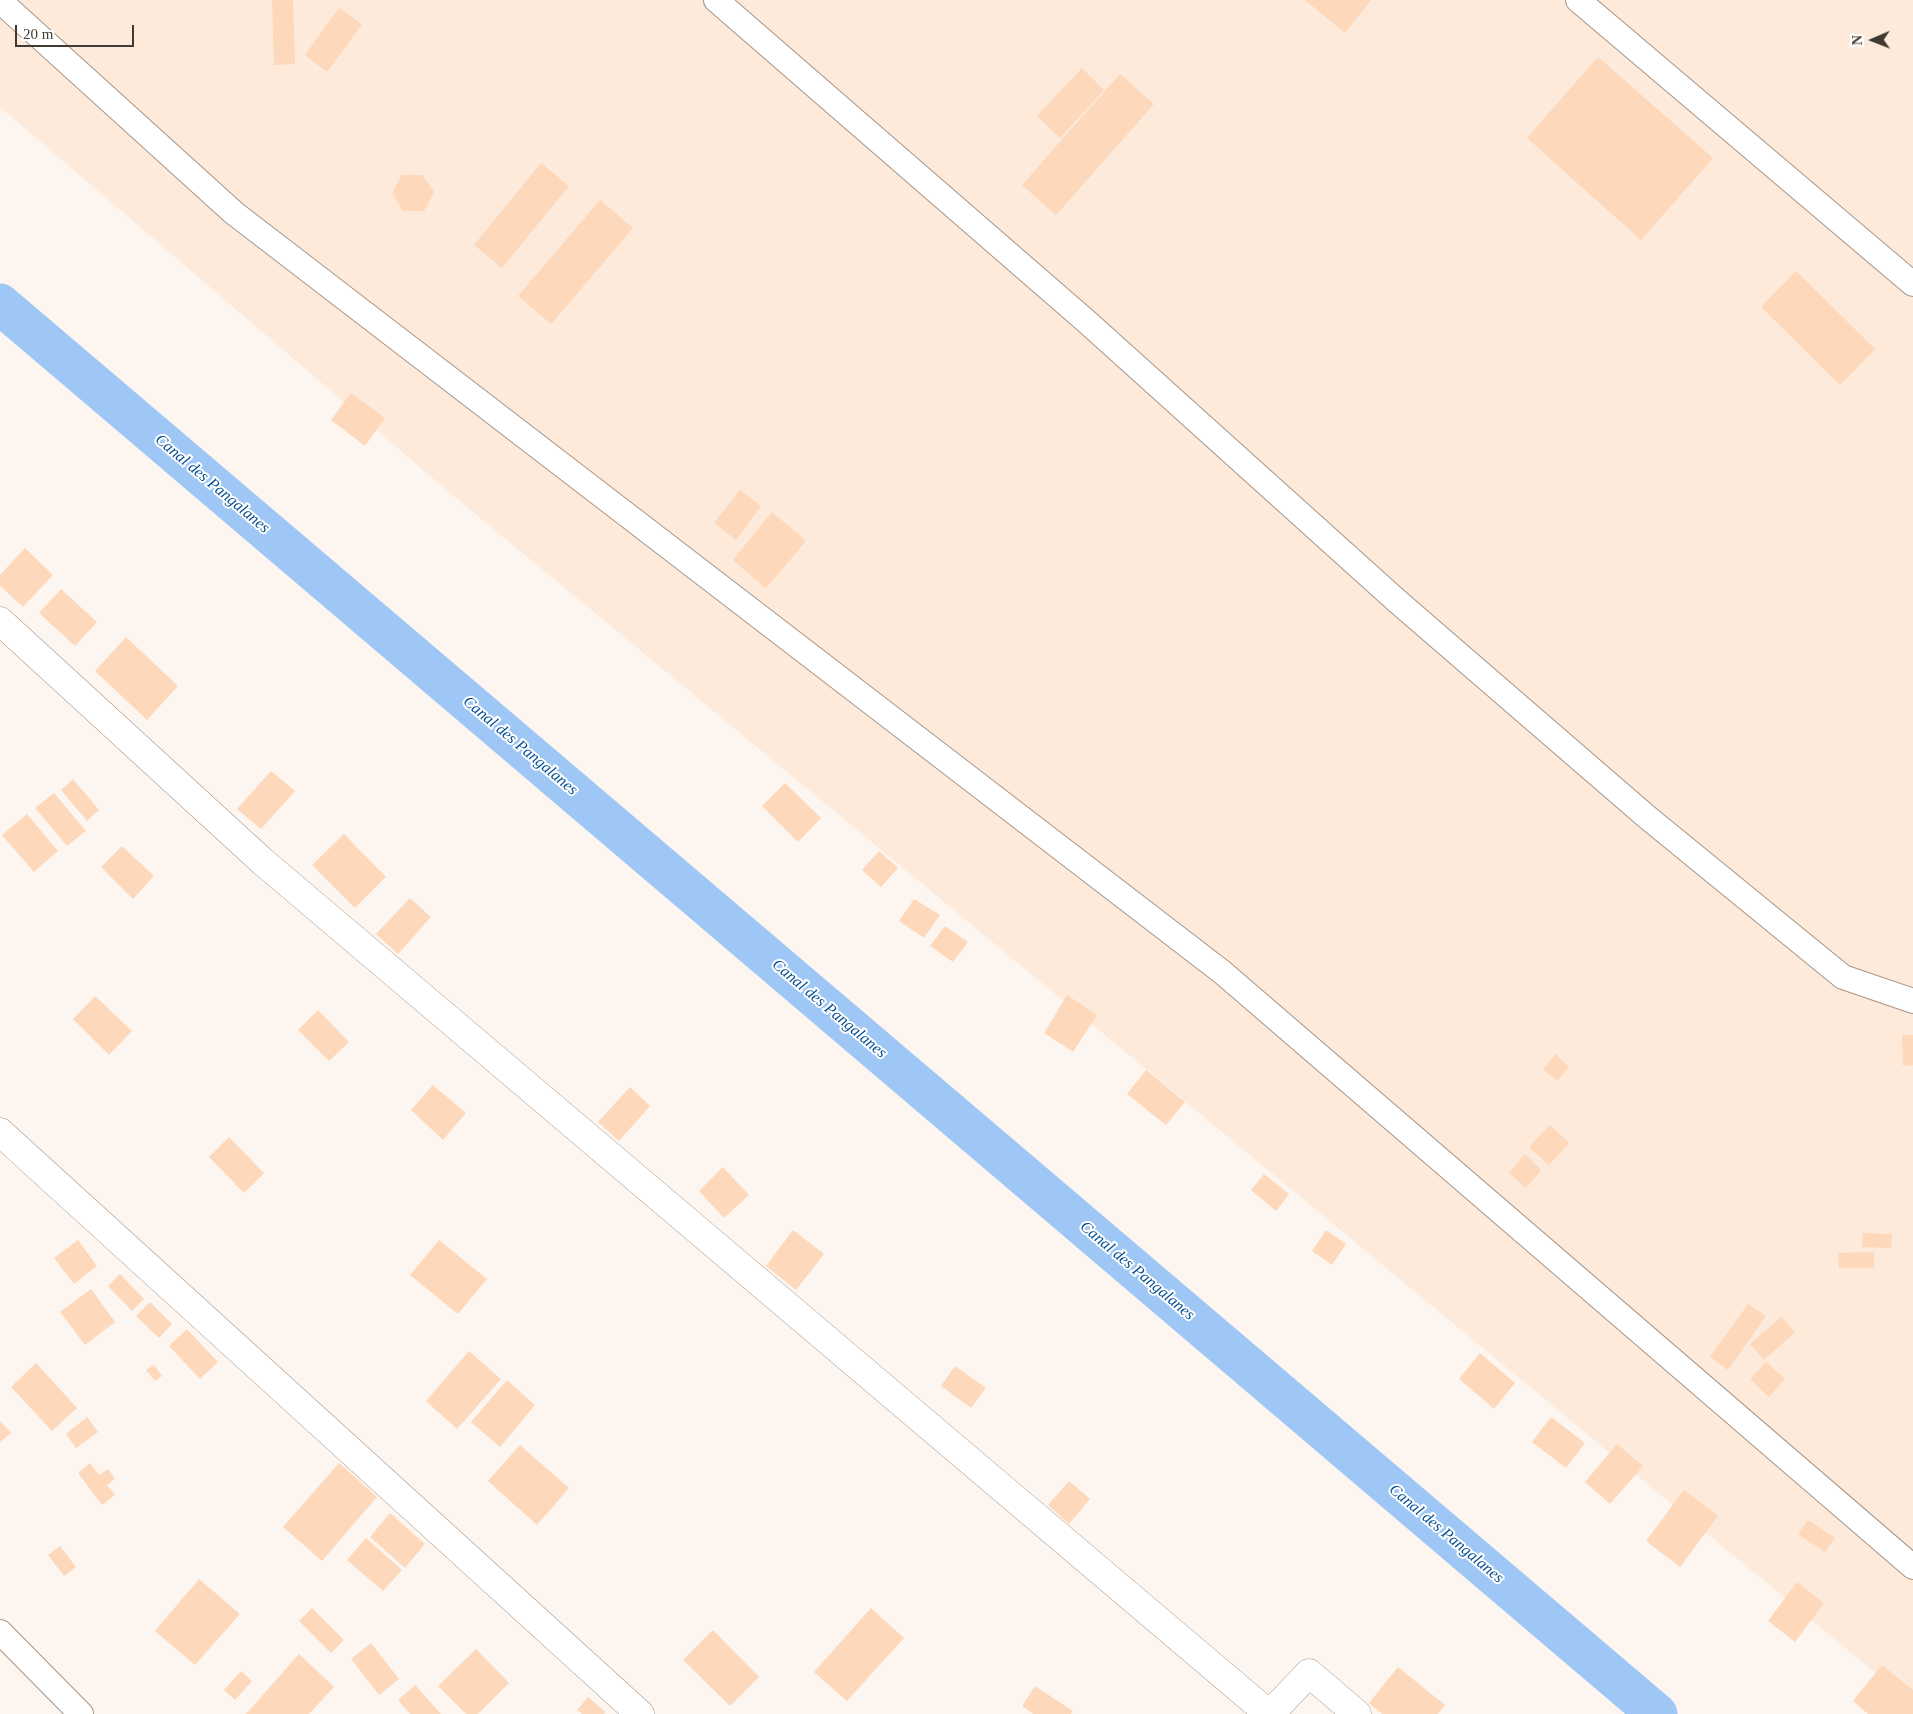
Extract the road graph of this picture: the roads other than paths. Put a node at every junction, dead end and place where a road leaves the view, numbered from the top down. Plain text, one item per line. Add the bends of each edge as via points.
1 (716, 0) edge
2 (1578, 0) edge
3 (0, 2) edge
4 (1913, 284) edge
5 (0, 621) edge
6 (1913, 1001) edge
7 (0, 1132) edge
8 (1913, 1568) edge
9 (0, 1632) edge
10 (81, 1714) edge
11 (640, 1714) edge
12 (1269, 1714) edge
13 (1357, 1714) edge

1 - 6 lane via 1086,321 1396,601 1647,816 1843,977
2 - 4 lane
3 - 8 lane via 234,213 1222,972
5 - 12 street via 262,861
7 - 11 street
9 - 10 lane
12 - 13 street via 1309,1673

